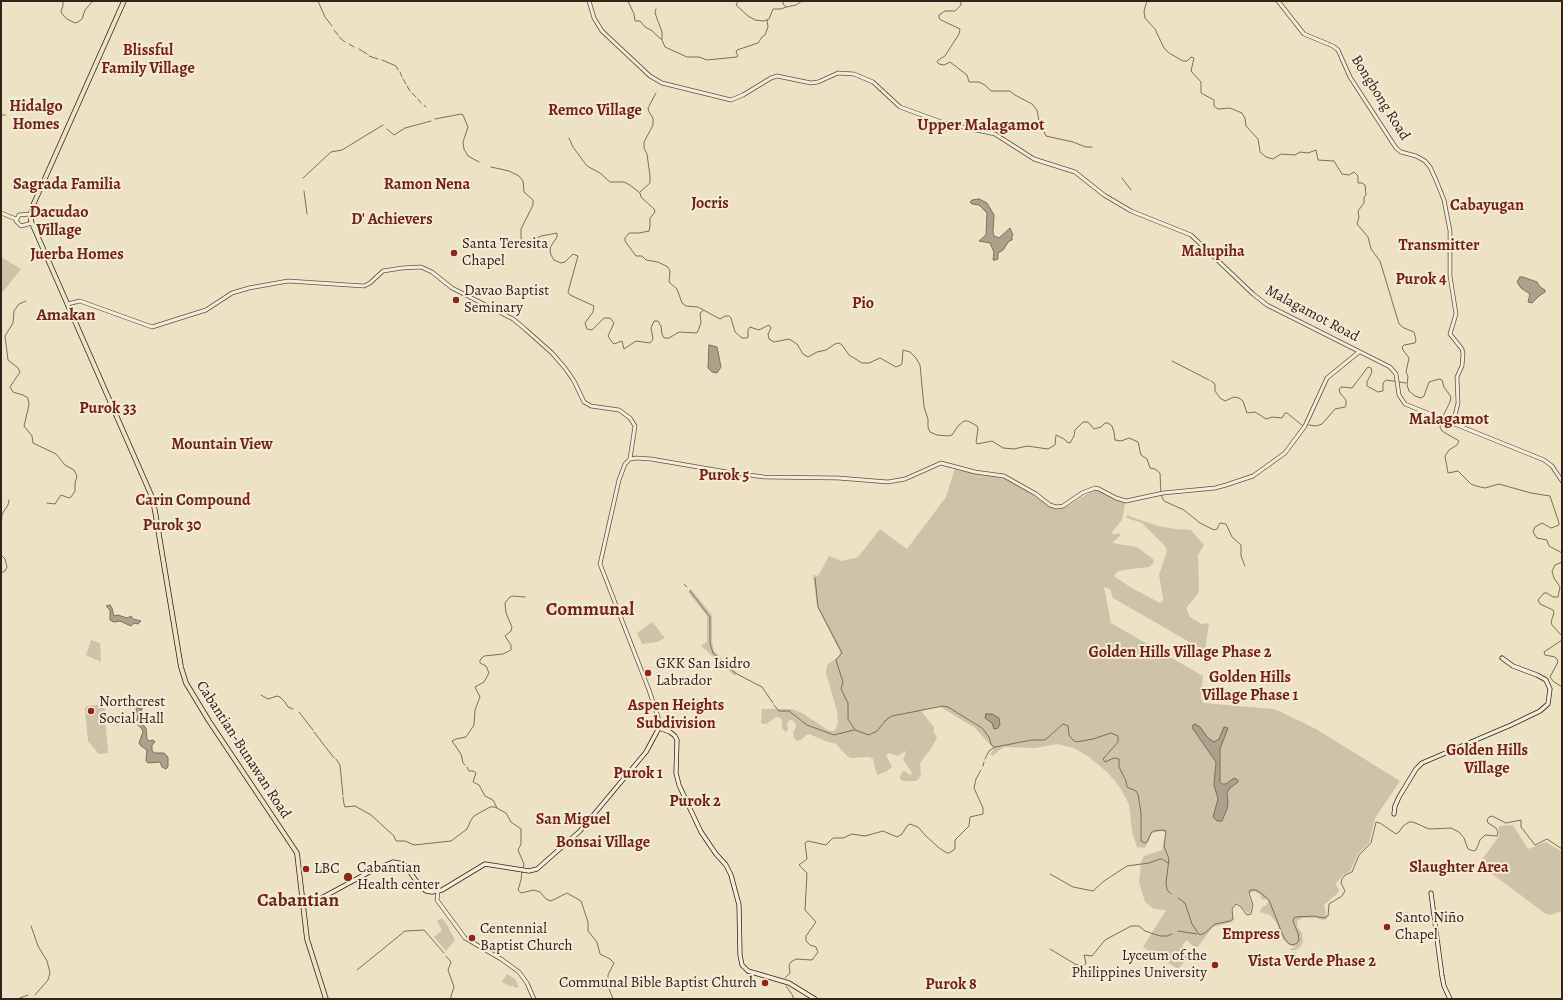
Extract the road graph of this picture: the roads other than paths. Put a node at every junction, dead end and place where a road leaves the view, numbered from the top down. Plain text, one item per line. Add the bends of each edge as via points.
1 (124, 1) edge
2 (589, 1) edge
3 (1278, 1) edge
4 (30, 214) junction
5 (1, 215) edge
6 (16, 220) junction
7 (32, 223) junction
8 (67, 304) junction
9 (1359, 352) junction
10 (1453, 424) junction
11 (630, 459) junction
12 (1562, 481) edge
13 (1502, 658) dead end
14 (659, 728) junction
15 (1394, 814) dead end
16 (438, 892) junction
17 (1431, 892) dead end
18 (303, 902) junction
19 (326, 999) edge
20 (534, 999) edge
21 (815, 999) edge
22 (1450, 999) edge

1 - 4 main road
2 - 9 street, Malagamot Road via 594,18 602,31 650,76 662,83 731,100 777,76 811,83 838,73 848,73 869,80 896,104 924,117 998,135 1034,159 1075,172 1105,196 1134,212 1191,235 1267,305
3 - 10 street, Bongbong Road via 1304,34 1338,50 1347,72 1396,148 1400,152 1425,161 1436,180 1444,200 1450,231 1450,268 1456,314 1450,334 1463,354 1457,378 1458,400
4 - 6 street via 20,215
4 - 7 main road, Cabantian-Bunawan Road
5 - 6 street
6 - 7 street via 21,226
7 - 8 main road, Cabantian-Bunawan Road
8 - 11 street via 80,301 152,326 206,310 235,292 288,281 364,286 385,271 424,268 452,288 517,322 565,368 584,402 591,406 619,410 634,421
8 - 18 main road, Cabantian-Bunawan Road via 153,502 186,683 296,851
9 - 10 street, Malagamot Road via 1390,366 1395,372 1403,403
9 - 11 street via 1326,378 1305,426 1289,449 1253,476 1226,485 1158,493 1126,501 1095,488 1082,493 1063,506 1056,507 1004,476 941,463 905,479 888,482 831,478 770,478 651,459
10 - 12 street, Malagamot Road via 1544,460 1552,466
11 - 14 street via 625,464 619,480 600,564 649,690
13 - 15 main road via 1513,666 1546,680 1551,694 1548,704 1540,711 1505,728 1422,763 1399,797
14 - 16 main road via 646,752 578,833 539,868 532,871 485,864
14 - 21 main road via 670,732 677,740 676,773 679,785 706,840 730,872 739,905 740,958 744,968 789,983
16 - 18 main road via 424,890 406,866 392,862 316,901
16 - 20 street via 437,900 463,936 519,972
17 - 22 main road via 1442,976
18 - 19 main road, Cabantian-Bunawan Road via 307,939

